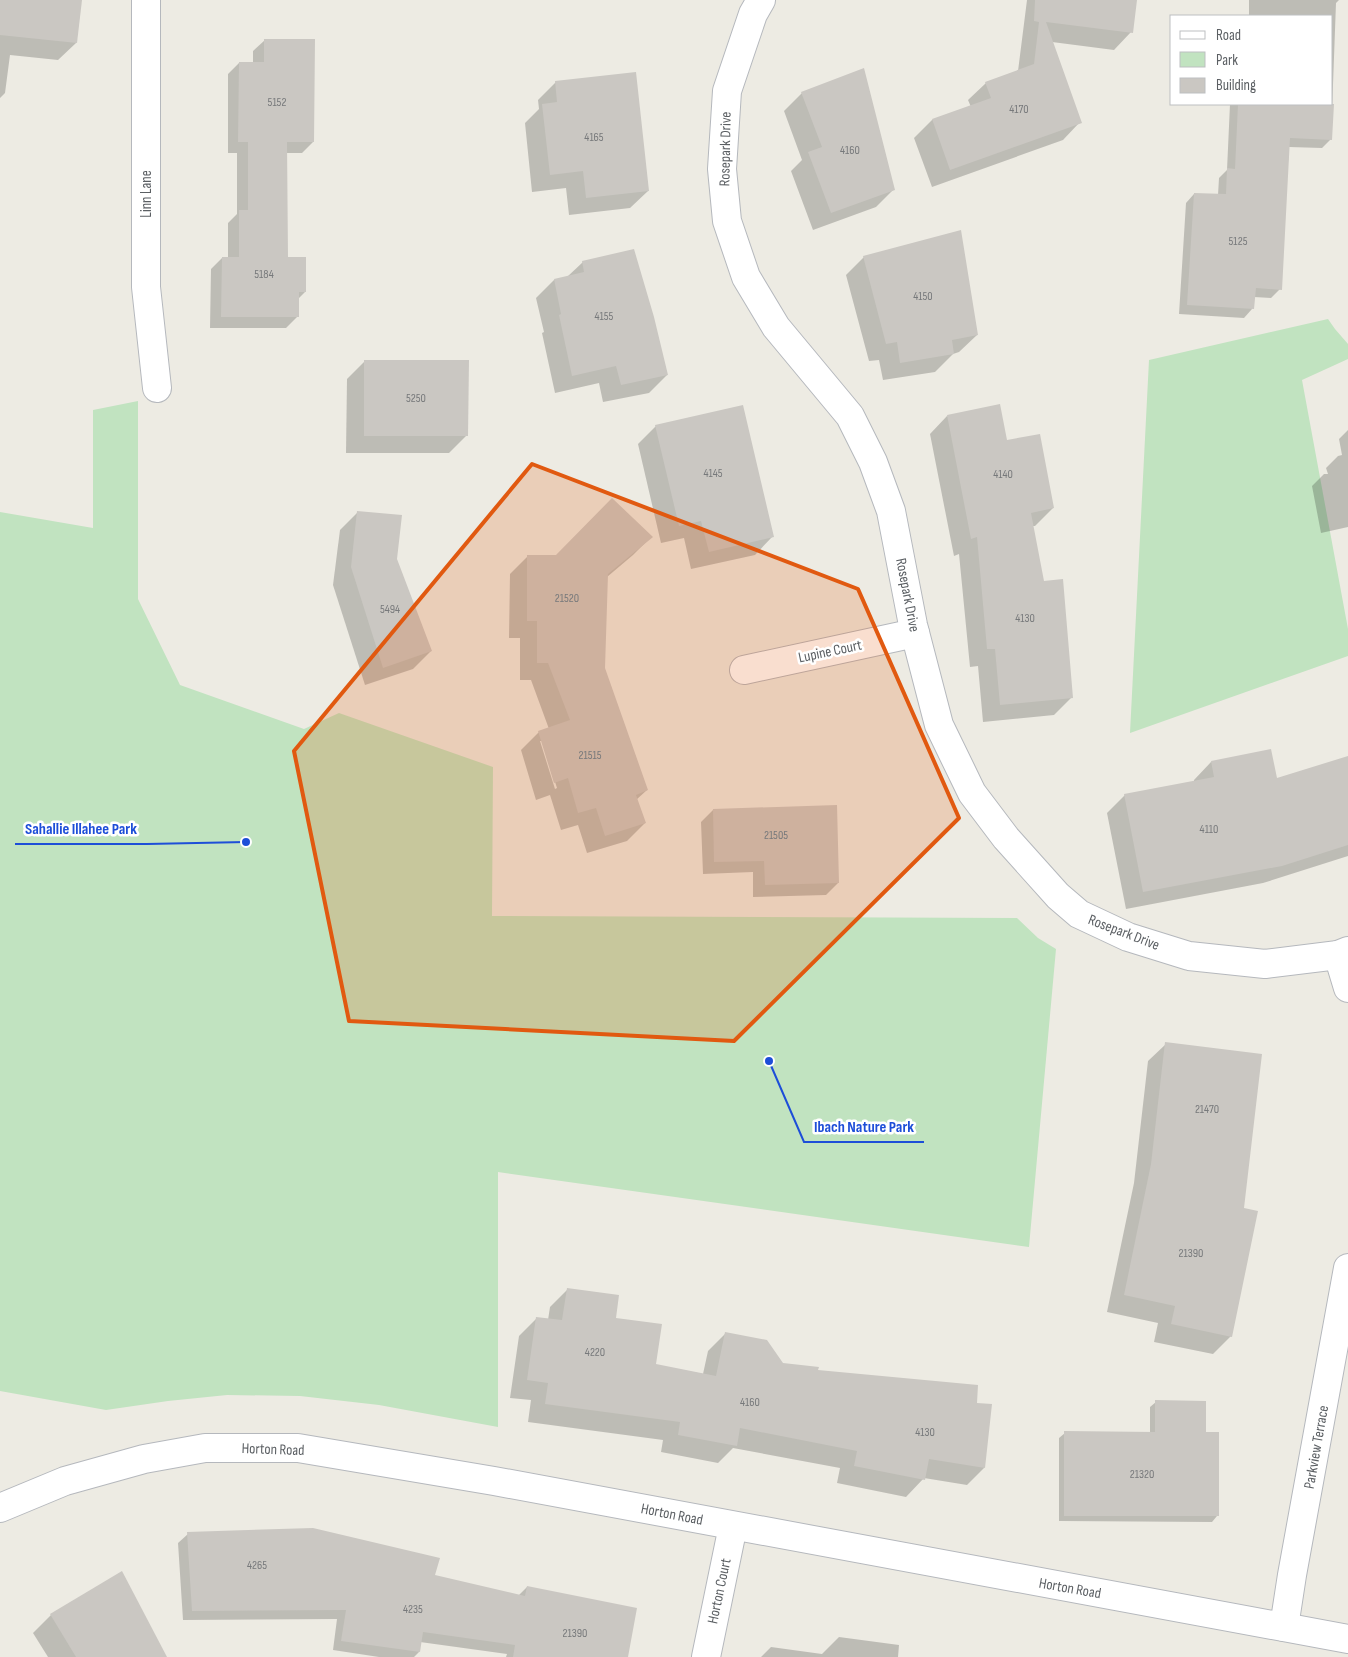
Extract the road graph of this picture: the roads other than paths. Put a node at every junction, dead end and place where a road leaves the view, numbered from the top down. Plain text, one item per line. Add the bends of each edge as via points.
1 (146, 0) edge
2 (761, 0) edge
3 (158, 388) dead end
4 (915, 633) junction
5 (744, 670) dead end
6 (1343, 953) edge
7 (1348, 988) edge
8 (1348, 1268) edge
9 (0, 1508) edge
10 (733, 1526) junction
11 (1284, 1627) junction
12 (1348, 1639) edge
13 (706, 1657) edge

1 - 3 street, Linn Lane via 146,287
2 - 4 street, Rosepark Drive via 753,14 727,92 722,169 727,221 746,277 776,327 850,416 873,462 892,512
4 - 5 street, Lupine Court
4 - 6 street, Rosepark Drive via 939,725 972,793 1041,879 1079,914 1128,937 1189,956 1265,964
6 - 7 street
8 - 11 street, Parkview Terrace
9 - 10 street, Horton Road via 65,1481 144,1459 205,1448 298,1448
10 - 11 street, Horton Road
10 - 13 street, Horton Court
11 - 12 street, Horton Road

